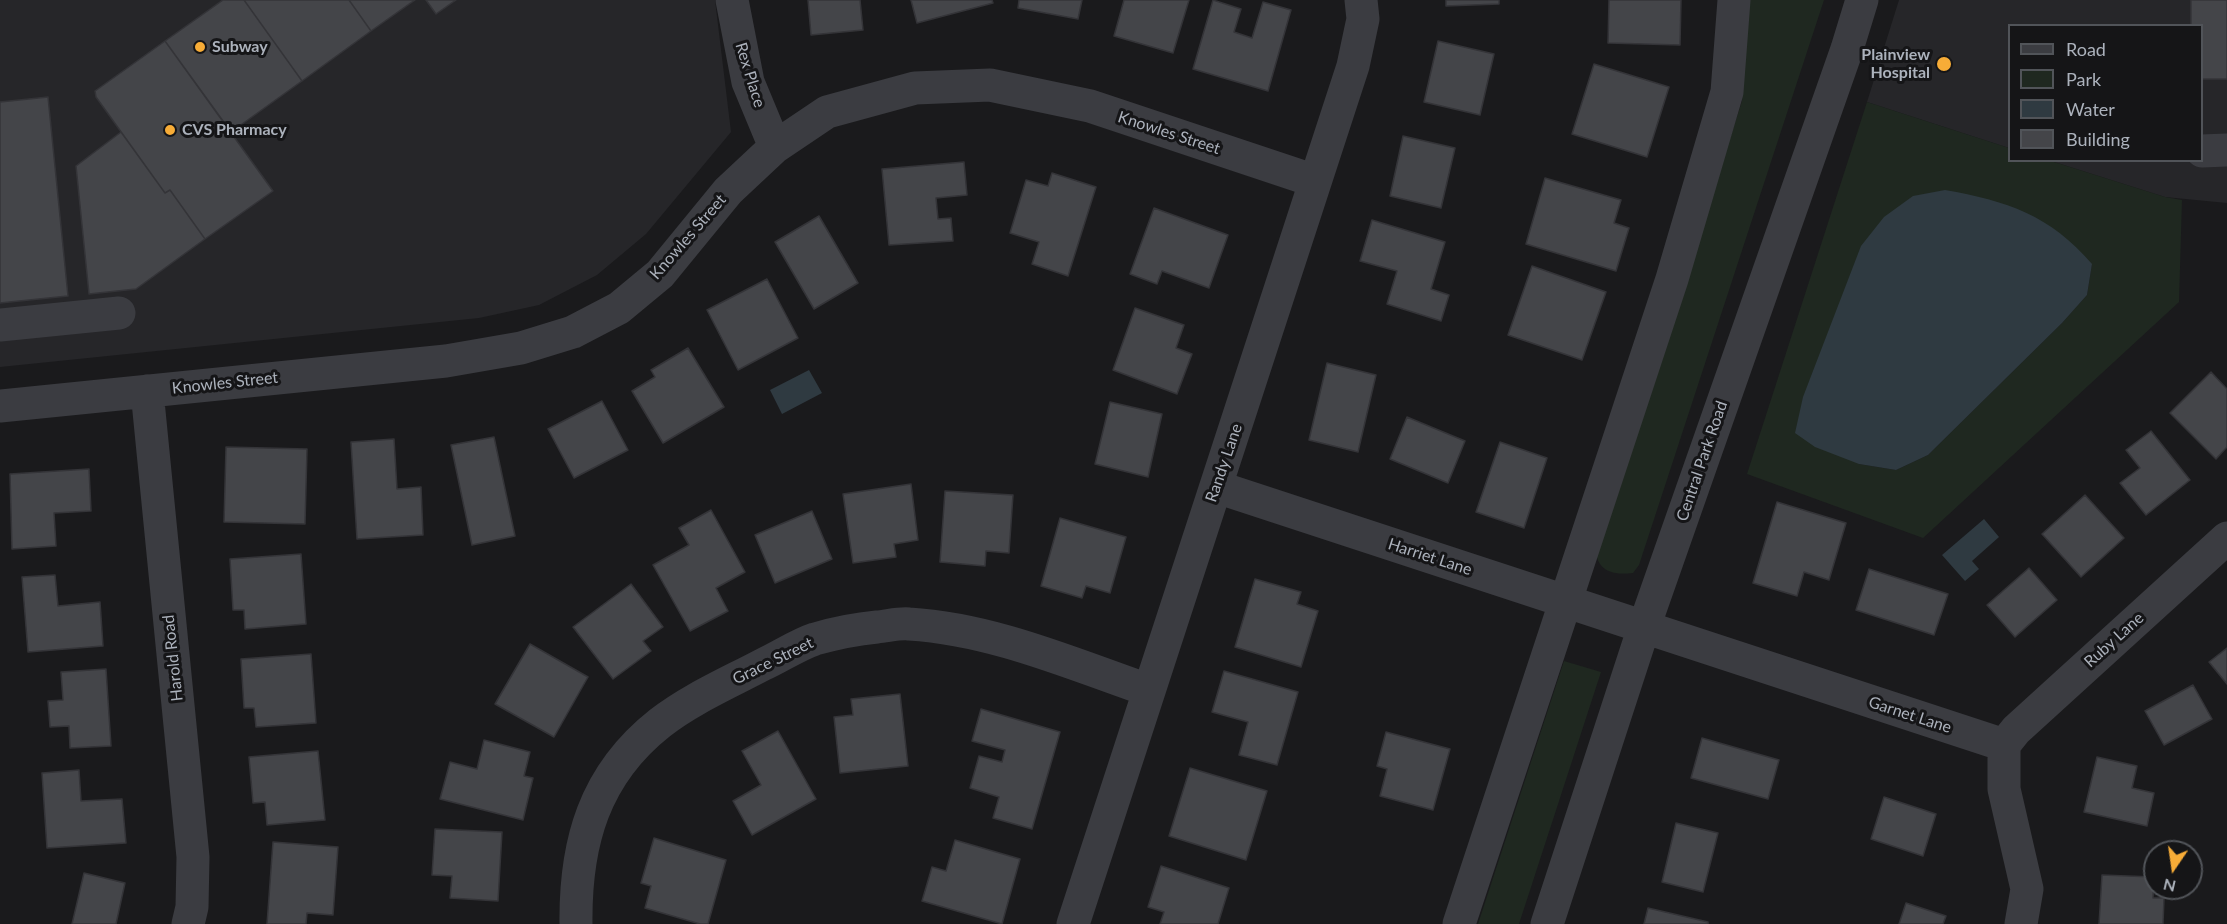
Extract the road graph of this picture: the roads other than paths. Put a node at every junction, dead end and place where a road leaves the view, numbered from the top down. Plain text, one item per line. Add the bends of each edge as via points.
1 (732, 0) edge
2 (1361, 0) edge
3 (1734, 0) edge
4 (1862, 0) edge
5 (775, 147) junction
6 (2227, 150) edge
7 (2203, 151) edge
8 (1315, 181) junction
9 (119, 313) dead end
10 (0, 324) edge
11 (147, 391) junction
12 (0, 406) edge
13 (1217, 487) junction
14 (2227, 538) edge
15 (1566, 602) junction
16 (1644, 627) junction
17 (1148, 690) junction
18 (2004, 745) junction
19 (188, 924) edge
20 (576, 924) edge
21 (1073, 924) edge
22 (1459, 924) edge
23 (1547, 924) edge
24 (2021, 924) edge

1 - 5 street, Rex Place via 748,82
2 - 8 street, Randy Lane via 1363,19 1353,66
3 - 15 street via 1727,92 1672,279
4 - 16 street, Central Park Road
5 - 8 street, Knowles Street via 827,112 915,88 990,85 1090,106
5 - 11 street, Knowles Street via 728,191 660,274 619,308 573,332 521,348 446,361
6 - 7 street
8 - 13 street, Randy Lane
9 - 10 street
11 - 12 street, Knowles Street
11 - 19 street, Harold Road via 193,857
13 - 15 street, Harriet Lane
13 - 17 street, Randy Lane
14 - 18 street, Ruby Lane via 2067,682
15 - 16 street, Harriet Lane
15 - 22 street
16 - 18 street, Garnet Lane
16 - 23 street, Central Park Road
17 - 20 street, Grace Street via 1006,641 948,627 906,624 848,630 813,640 706,694 660,723 628,753 597,801 583,841
17 - 21 street, Randy Lane
18 - 24 street via 2004,789 2027,889

